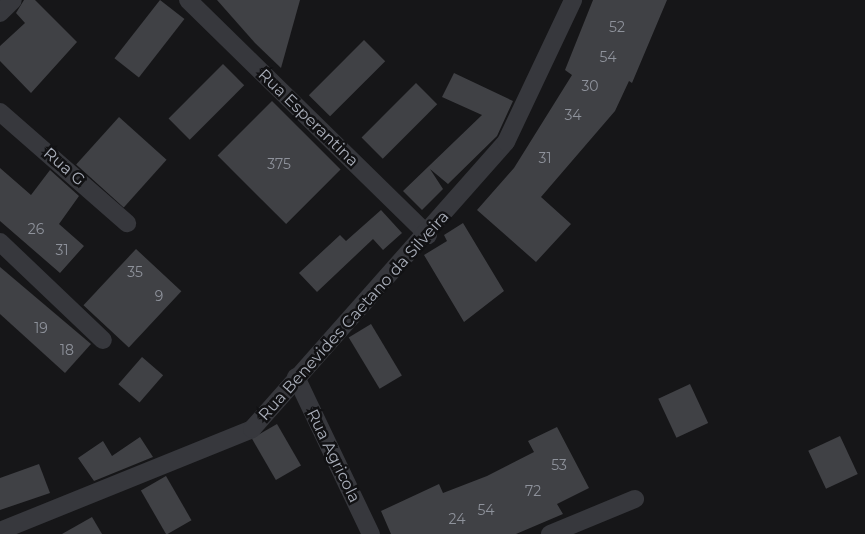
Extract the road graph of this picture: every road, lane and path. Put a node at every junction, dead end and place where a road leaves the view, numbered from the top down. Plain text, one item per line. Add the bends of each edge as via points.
1 (13, 0) edge
2 (188, 0) edge
3 (573, 0) edge
4 (0, 14) edge
5 (0, 112) edge
6 (127, 223) dead end
7 (428, 235) junction
8 (0, 242) edge
9 (103, 340) dead end
10 (296, 377) junction
11 (635, 499) dead end
12 (0, 531) edge
13 (371, 534) edge
14 (550, 534) edge

1 - 4 street
2 - 7 street, Rua Esperantina
3 - 7 street, Rua Benevides Caetano da Silveira via 506,142
5 - 6 street, Rua G
7 - 10 street, Rua Benevides Caetano da Silveira
8 - 9 street
10 - 12 street, Rua Benevides Caetano da Silveira via 252,429
10 - 13 street, Rua Agricola
11 - 14 street

